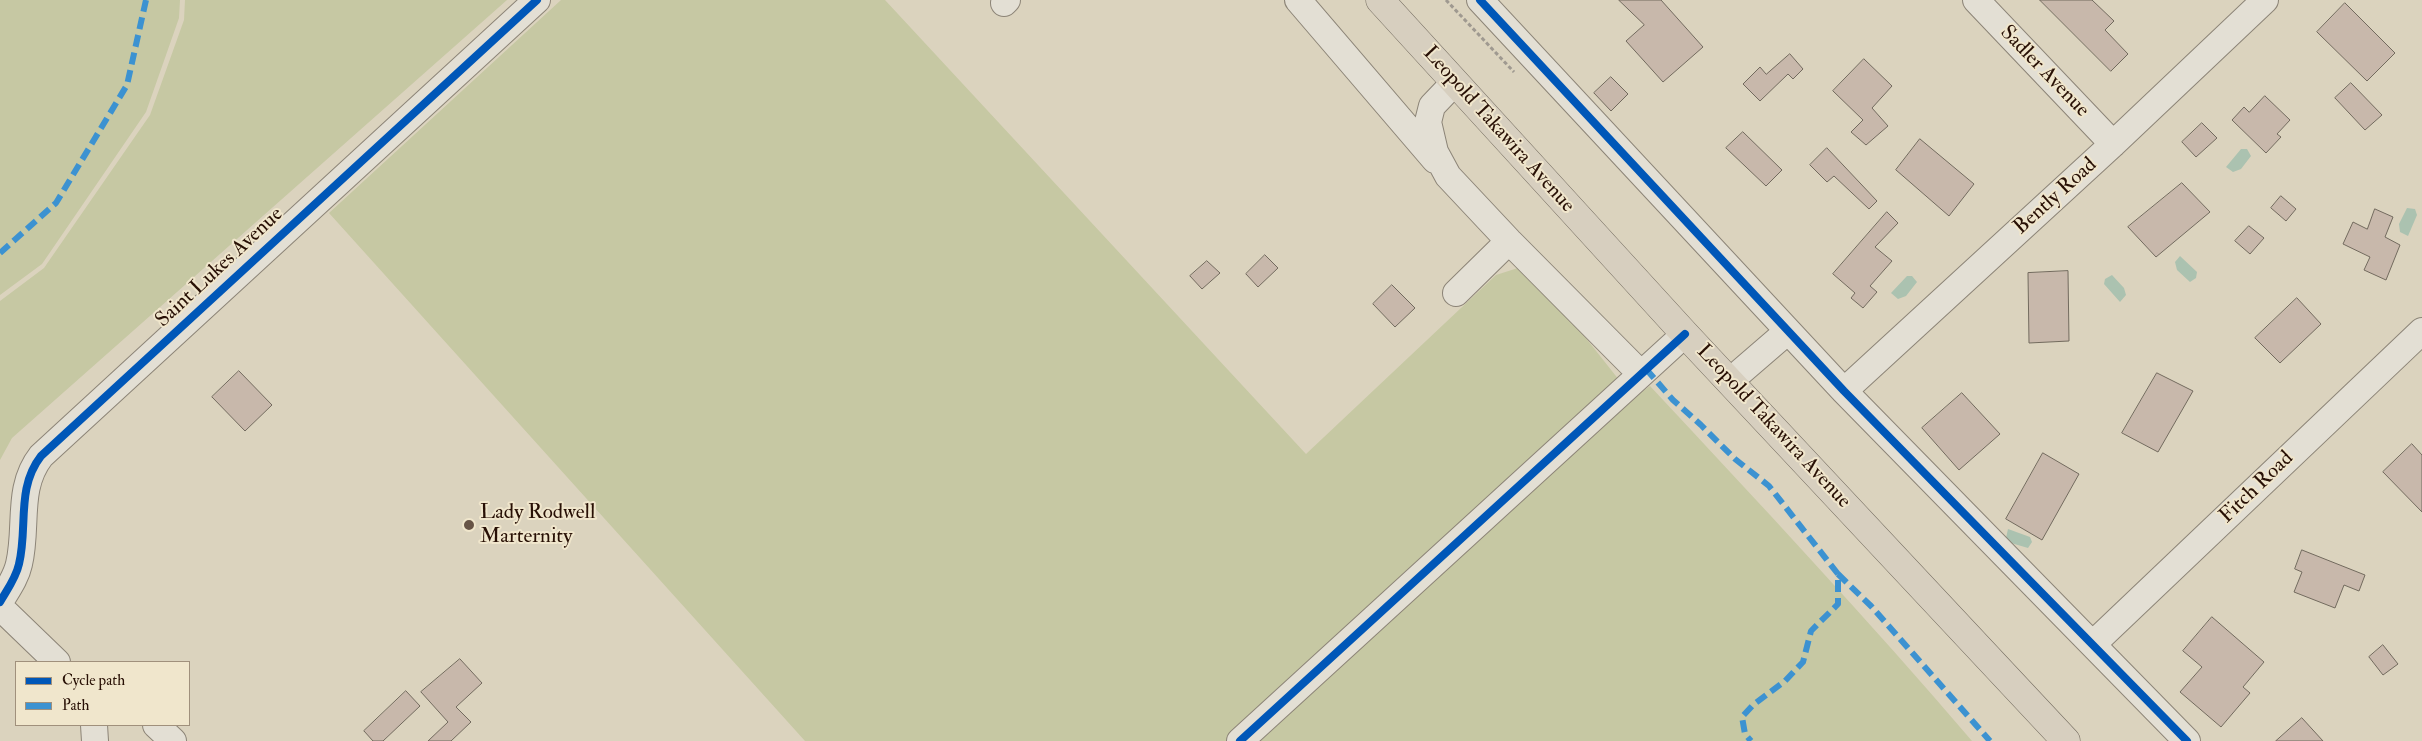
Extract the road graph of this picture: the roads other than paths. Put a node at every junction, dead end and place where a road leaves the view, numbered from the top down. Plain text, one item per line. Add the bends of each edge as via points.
1 (538, 0) edge
2 (1298, 0) edge
3 (1380, 0) edge
4 (1480, 0) edge
5 (1976, 0) edge
6 (2265, 0) edge
7 (1454, 83) junction
8 (2113, 144) junction
9 (1448, 176) junction
10 (1508, 240) junction
11 (1456, 293) dead end
12 (1788, 331) junction
13 (2422, 331) edge
14 (1685, 334) junction
15 (1641, 374) junction
16 (1730, 381) junction
17 (1844, 391) junction
18 (0, 602) edge
19 (0, 607) edge
20 (2092, 644) junction
21 (56, 661) edge
22 (94, 726) edge
23 (2179, 738) edge
24 (95, 741) edge
25 (1240, 741) edge
26 (2066, 741) edge

1 - 18 street, Saint Lukes Avenue via 41,456 32,468 26,487 19,564
2 - 9 street
3 - 7 highway, Leopold Takawira Avenue
4 - 12 street
5 - 8 street, Sadler Avenue
6 - 8 street, Bently Road
7 - 9 street via 1432,106 1428,122 1434,152
7 - 14 highway, Leopold Takawira Avenue
8 - 17 street, Bently Road
9 - 10 street
10 - 11 street
10 - 15 street
12 - 16 street
12 - 17 street
13 - 20 street, Fitch Road
14 - 15 street
14 - 16 highway, Leopold Takawira Avenue
15 - 25 street
16 - 26 highway, Leopold Takawira Avenue
17 - 20 street
19 - 21 street
20 - 23 street
22 - 24 street

